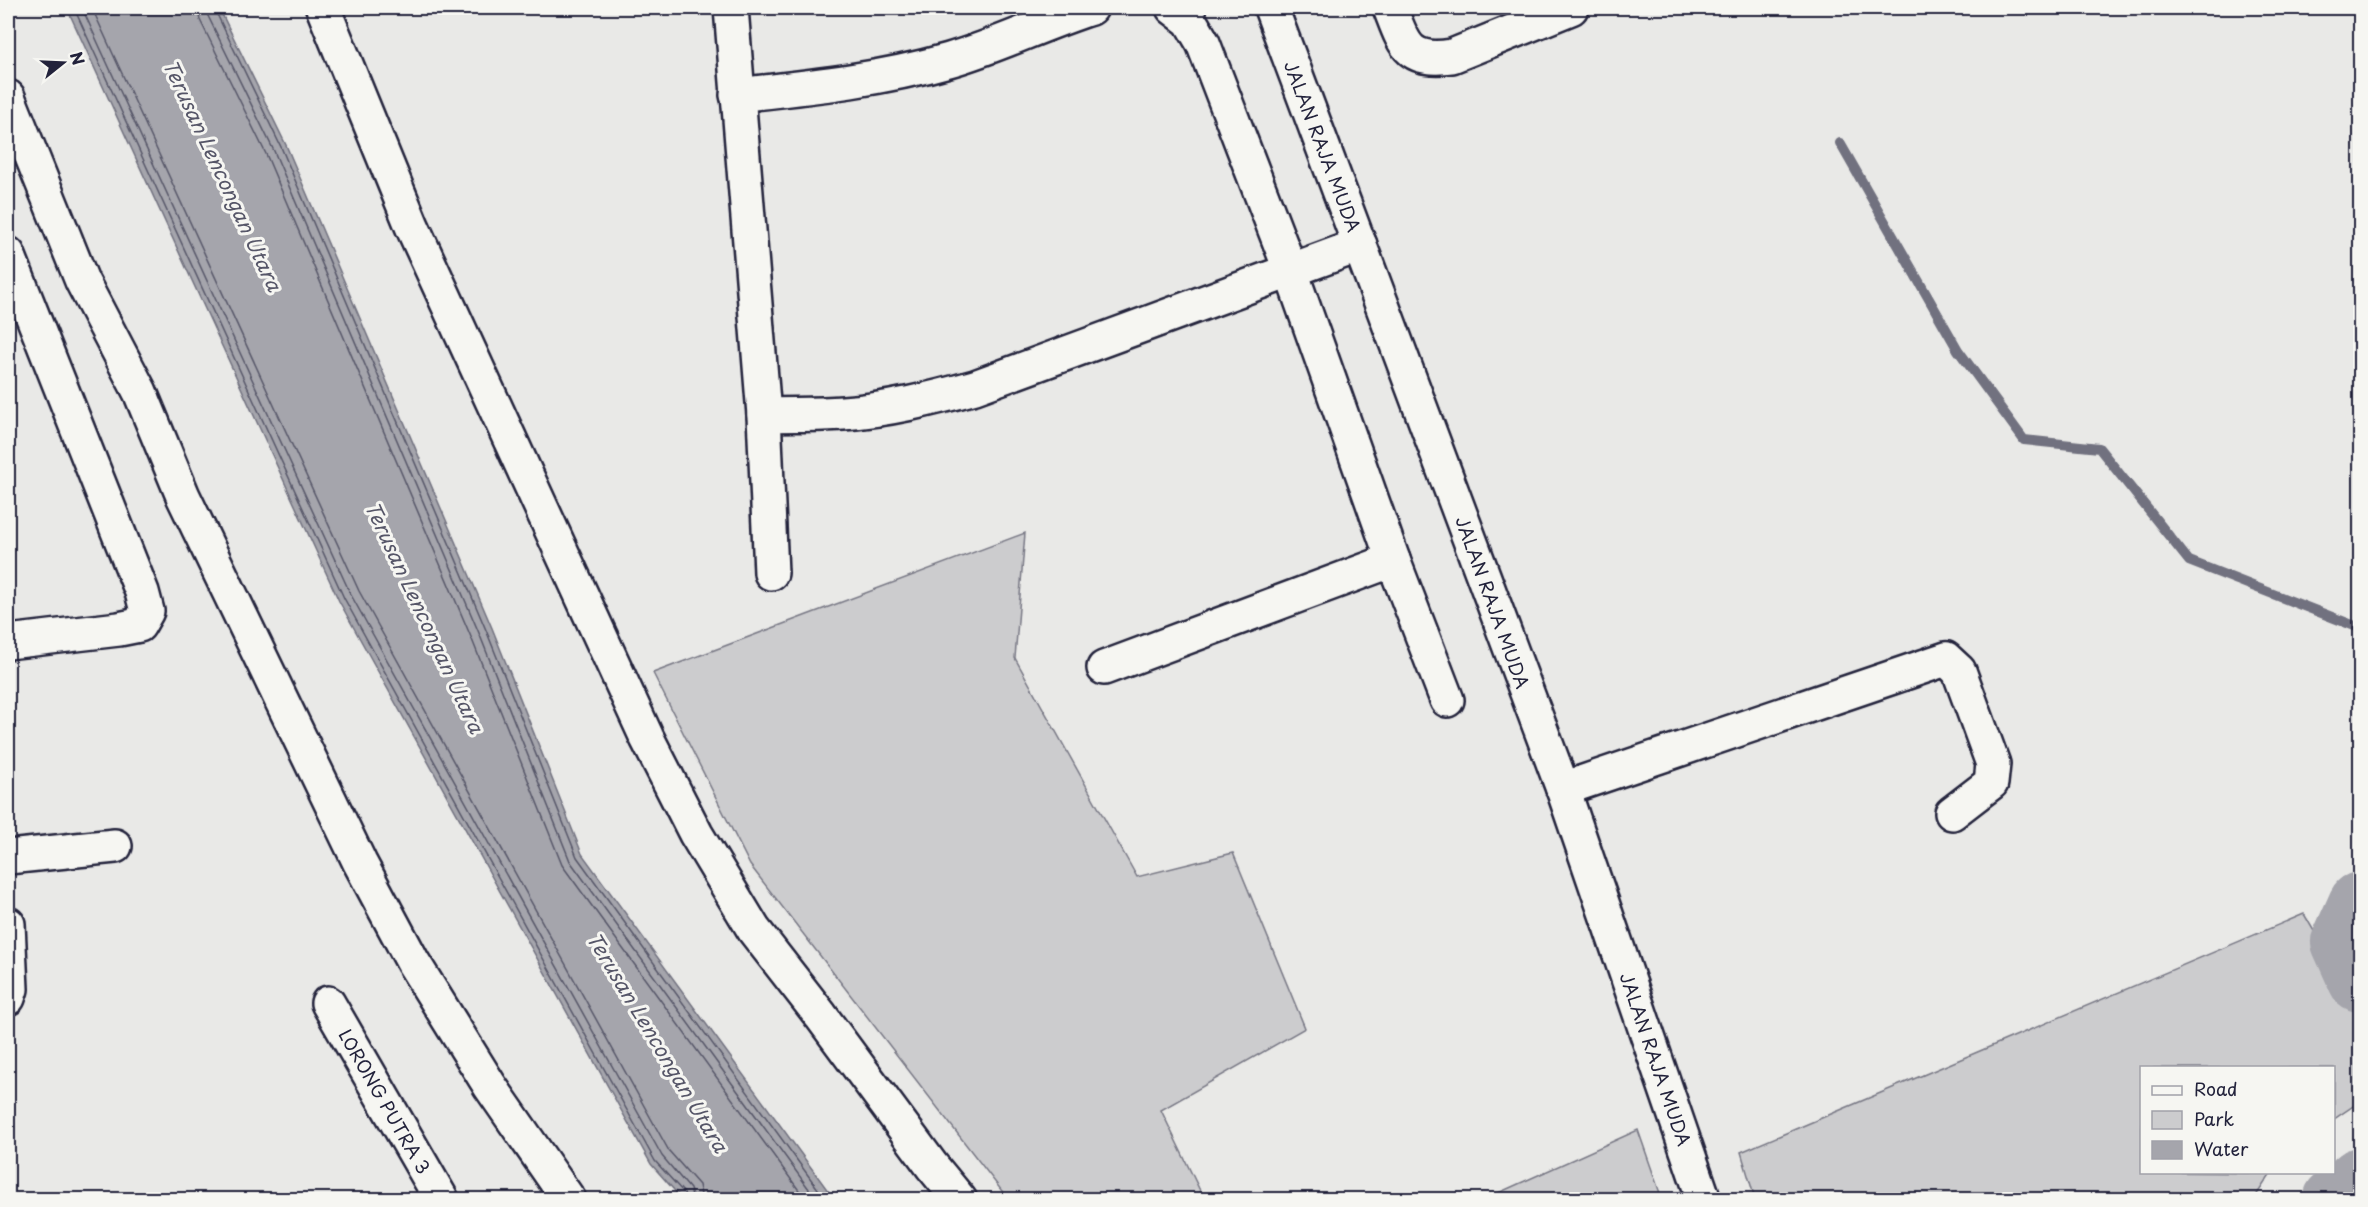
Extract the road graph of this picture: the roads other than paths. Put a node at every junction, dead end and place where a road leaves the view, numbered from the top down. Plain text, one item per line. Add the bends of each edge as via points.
1 (323, 8) edge
2 (731, 8) edge
3 (1091, 8) edge
4 (1173, 8) edge
5 (1271, 8) edge
6 (1390, 8) edge
7 (1571, 8) edge
8 (737, 95) junction
9 (8, 97) edge
10 (1360, 245) junction
11 (8, 254) edge
12 (1290, 269) junction
13 (764, 415) junction
14 (1393, 560) junction
15 (771, 573) dead end
16 (8, 642) edge
17 (1104, 668) dead end
18 (1447, 700) dead end
19 (1563, 789) junction
20 (1952, 813) dead end
21 (115, 846) dead end
22 (8, 857) edge
23 (8, 924) edge
24 (8, 998) edge
25 (328, 1003) dead end
26 (442, 1200) edge
27 (569, 1200) edge
28 (960, 1200) edge
29 (1704, 1200) edge

1 - 28 street via 412,226 647,738 696,834 754,930
2 - 8 street
3 - 8 street via 906,72
4 - 12 street via 1191,21 1203,43
5 - 10 street, JALAN RAJA MUDA
6 - 7 street via 1404,42 1416,54 1431,59 1452,56
8 - 13 street
9 - 27 street via 82,281 140,392 202,538 360,863 413,962 490,1086
10 - 12 street
10 - 19 street, JALAN RAJA MUDA
11 - 16 street via 147,611 139,625
12 - 13 street via 1012,373 930,399 844,413
12 - 14 street
13 - 15 street
14 - 17 street
14 - 18 street
19 - 20 street via 1946,659 1959,671 1993,764 1991,783
19 - 29 street, JALAN RAJA MUDA
21 - 22 street
23 - 24 street
25 - 26 street, LORONG PUTRA 3

